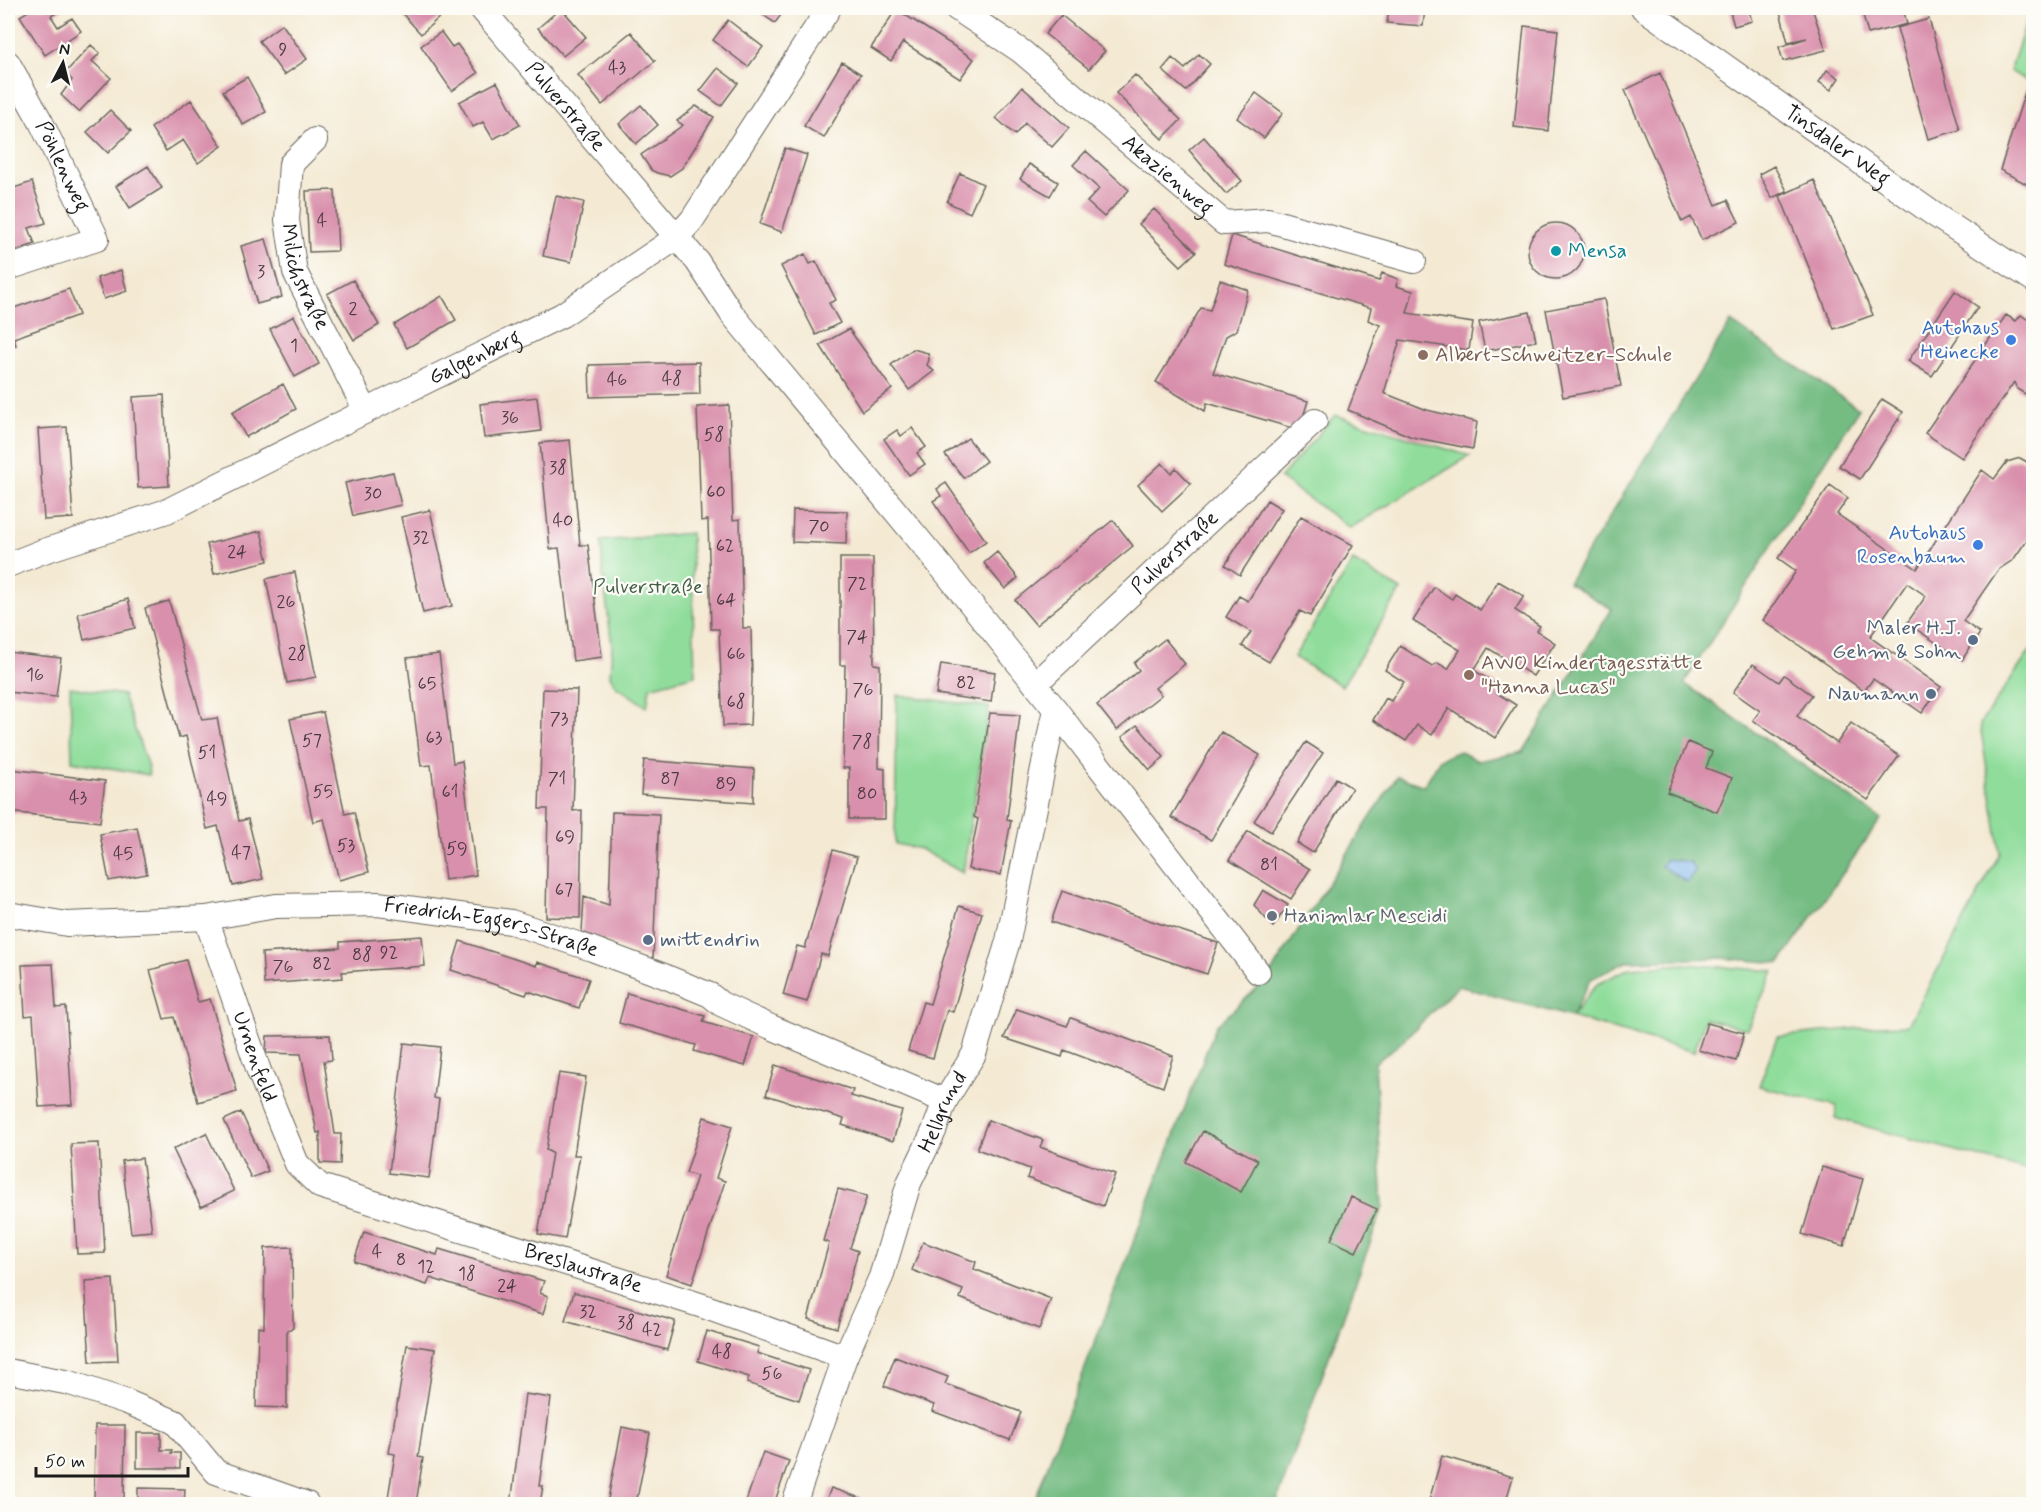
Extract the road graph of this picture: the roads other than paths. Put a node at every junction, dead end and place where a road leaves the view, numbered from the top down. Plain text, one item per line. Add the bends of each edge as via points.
1 (481, 8) edge
2 (829, 8) edge
3 (956, 8) edge
4 (1643, 8) edge
5 (8, 63) edge
6 (315, 140) dead end
7 (676, 238) junction
8 (1414, 261) dead end
9 (8, 268) edge
10 (2034, 280) edge
11 (366, 411) junction
12 (1315, 421) dead end
13 (8, 565) edge
14 (1035, 684) junction
15 (1055, 709) junction
16 (8, 914) edge
17 (215, 916) junction
18 (1258, 972) dead end
19 (945, 1101) junction
20 (320, 1186) joint
21 (845, 1357) junction
22 (8, 1371) edge
23 (307, 1504) edge
24 (794, 1504) edge

1 - 7 street, Pulverstraße
2 - 7 street, Galgenberg via 692,220
3 - 8 street, Akazienweg via 1021,51 1224,223 1268,220
4 - 10 street, Tinsdaler Weg via 1932,213
5 - 9 street, Pöhlenweg via 97,239
6 - 11 street, Milichstraße via 291,164 287,220 295,272
7 - 11 street, Galgenberg via 562,315
7 - 14 street, Pulverstraße via 697,261 732,314
11 - 13 street, Galgenberg via 167,511
12 - 14 street, Pulverstraße
14 - 15 street, Pulverstraße
15 - 18 street, Pulverstraße
15 - 19 street, Hellgrund via 1008,941 974,1054
16 - 17 street, Friedrich-Eggers-Straße via 67,924
17 - 19 street, Friedrich-Eggers-Straße via 276,906 378,904 511,922 664,976 771,1027
17 - 20 street, Urnenfeld via 259,1071 297,1164
19 - 21 street, Hellgrund via 909,1183 881,1277
20 - 21 street, Breslaustraße via 703,1306
21 - 24 street, Hellgrund
22 - 23 street via 70,1383 175,1422 216,1472

